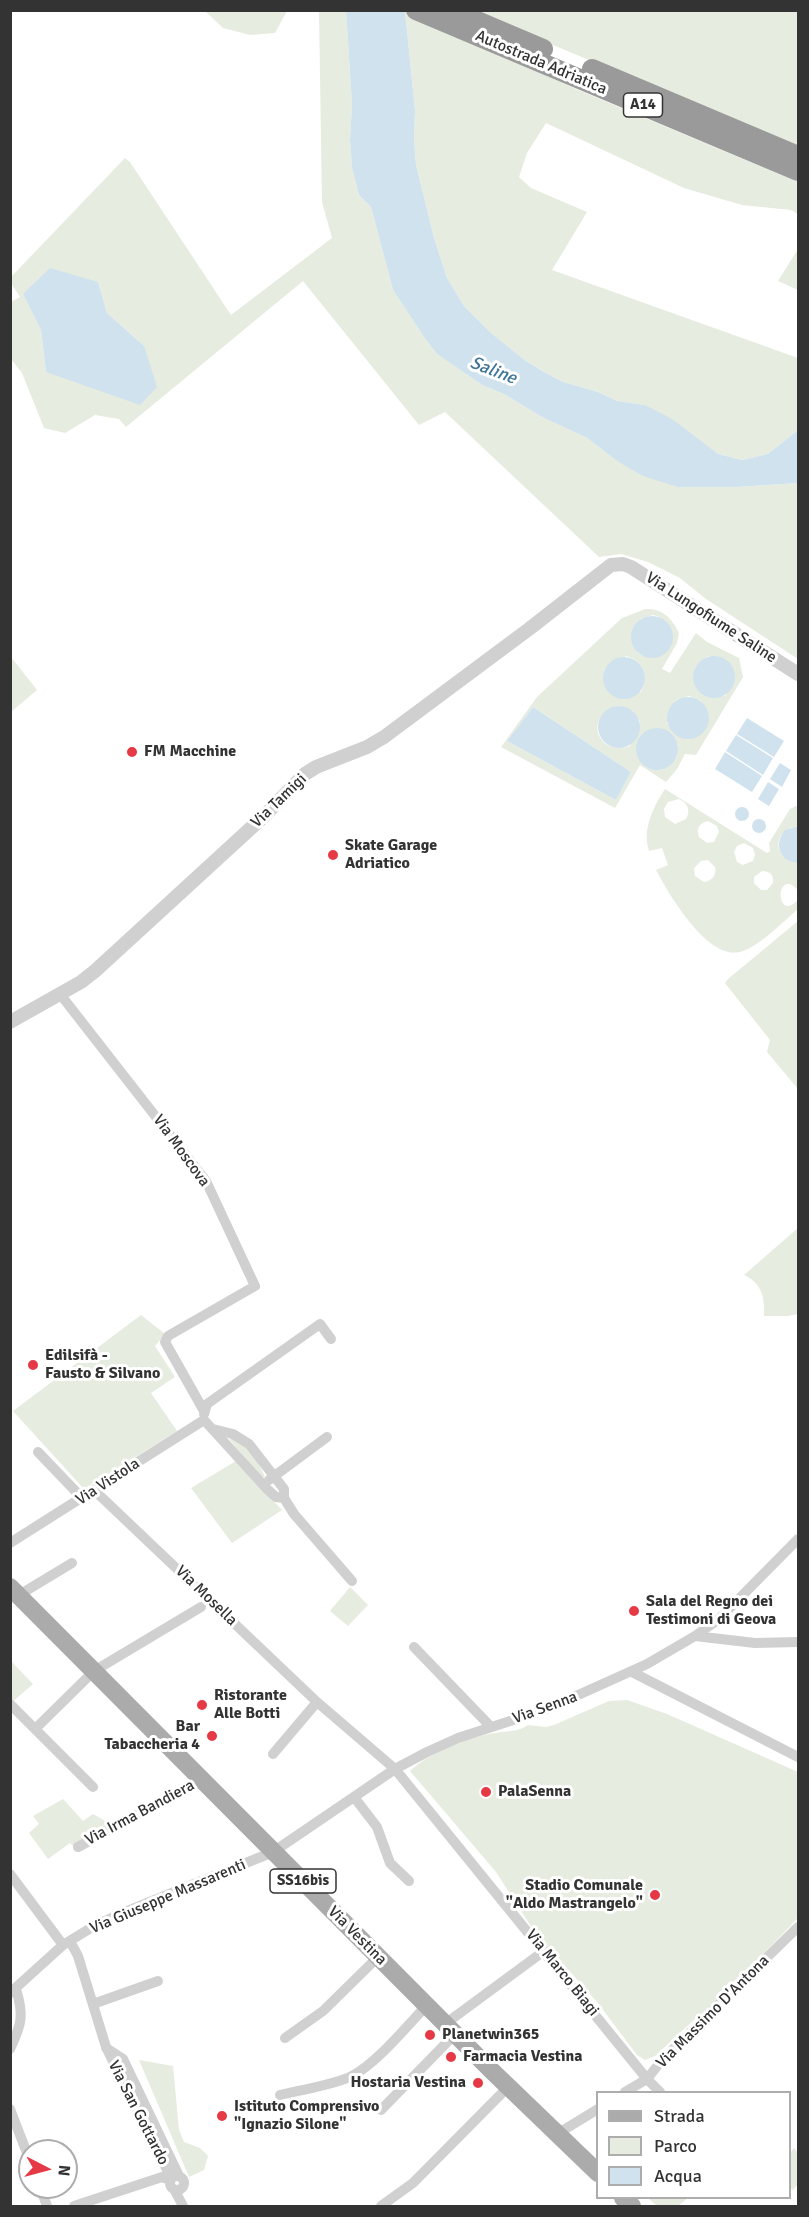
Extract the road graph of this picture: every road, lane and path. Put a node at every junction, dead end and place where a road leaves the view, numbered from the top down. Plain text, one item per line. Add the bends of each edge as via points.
1 (416, 10) edge
2 (452, 10) edge
3 (488, 33) junction
4 (798, 156) edge
5 (798, 171) edge
6 (623, 564) joint
7 (798, 674) edge
8 (60, 994) junction
9 (10, 1022) edge
10 (331, 1339) dead end
11 (204, 1416) junction
12 (212, 1429) junction
13 (327, 1437) dead end
14 (38, 1452) dead end
15 (273, 1477) junction
16 (263, 1485) junction
17 (95, 1491) junction
18 (82, 1498) junction
19 (284, 1498) junction
20 (798, 1539) edge
21 (10, 1543) edge
22 (794, 1548) edge
23 (72, 1563) dead end
24 (352, 1581) dead end
25 (15, 1591) edge
26 (201, 1608) dead end
27 (695, 1636) junction
28 (798, 1642) edge
29 (414, 1647) dead end
30 (94, 1671) junction
31 (632, 1672) junction
32 (317, 1702) junction
33 (10, 1704) edge
34 (491, 1727) junction
35 (35, 1729) junction
36 (273, 1754) dead end
37 (798, 1757) edge
38 (395, 1769) junction
39 (202, 1780) junction
40 (93, 1786) dead end
41 (354, 1797) junction
42 (78, 1847) dead end
43 (273, 1852) junction
44 (12, 1881) edge
45 (409, 1881) dead end
46 (798, 1927) edge
47 (66, 1943) junction
48 (544, 1951) junction
49 (378, 1957) junction
50 (158, 1981) dead end
51 (13, 1991) edge
52 (93, 2004) junction
53 (426, 2005) junction
54 (450, 2029) junction
55 (285, 2038) dead end
56 (10, 2049) edge
57 (647, 2079) junction
58 (508, 2087) junction
59 (627, 2091) edge
60 (659, 2091) edge
61 (280, 2095) dead end
62 (10, 2109) edge
63 (381, 2110) dead end
64 (596, 2110) edge
65 (557, 2134) junction
66 (22, 2139) edge
67 (596, 2172) edge
68 (175, 2182) junction
69 (182, 2203) edge
70 (74, 2206) edge
71 (381, 2206) edge

1 - 3 highway, Autostrada Adriatica / A14
2 - 3 highway, Autostrada Adriatica / A14
3 - 4 highway, Autostrada Adriatica / A14
3 - 5 highway, Autostrada Adriatica / A14
6 - 7 street, Via Lungofiume Saline
6 - 8 street, Via Tamigi via 605,568 384,736 305,774 263,818 113,955
8 - 9 street, Via Tamigi
8 - 11 street, Via Moscova via 206,1181 255,1286 168,1336 165,1342
10 - 11 street, Via Vistola via 320,1324 207,1404
11 - 12 street
11 - 17 street, Via Vistola
12 - 15 street via 233,1434 249,1444
12 - 16 street
13 - 15 street
14 - 18 street
15 - 16 street
15 - 19 street via 284,1489
16 - 19 street via 276,1497
17 - 18 street, Via Vistola
17 - 32 street, Via Mosella
18 - 21 street, Via Vistola
19 - 24 street
20 - 22 street, Via Senna
22 - 27 street, Via Senna via 728,1611
23 - 25 street, Via Vestina
25 - 30 main road, Via Vestina / SS16bis
26 - 30 street
27 - 28 street
27 - 31 street, Via Senna
29 - 34 street
30 - 35 street
30 - 39 main road, Via Vestina / SS16bis
31 - 34 street, Via Senna via 548,1709
31 - 37 street
32 - 36 street
32 - 38 street, Via Mosella
33 - 35 street
34 - 38 street, Via Senna via 450,1741
35 - 40 street
38 - 41 street, Via Senna
38 - 48 street, Via Marco Biagi
39 - 42 street, Via Irma Bandiera
39 - 43 main road, Via Vestina / SS16bis
41 - 43 street, Via Senna
41 - 45 street via 377,1827 390,1863
43 - 47 street, Via Giuseppe Massarenti via 112,1917
43 - 49 main road, Via Vestina / SS16bis
44 - 47 street, Via San Gottardo
46 - 57 street, Via Massimo D'Antona
47 - 51 street, Via Giuseppe Massarenti
47 - 52 street, Via San Gottardo via 78,1956
48 - 54 street
48 - 57 street, Via Marco Biagi
49 - 53 main road, Via Vestina / SS16bis
49 - 55 street via 323,2011
50 - 52 street
51 - 56 street via 22,2018
52 - 68 street, Via San Gottardo via 106,2047
53 - 54 main road, Via Vestina / SS16bis
53 - 61 street via 356,2073
54 - 58 main road, Via Vestina / SS16bis
54 - 63 street
57 - 59 street, Via Massimo D'Antona
57 - 60 street, Via Marco Biagi
58 - 65 main road, Via Vestina / SS16bis
58 - 71 street via 413,2183
62 - 66 street
64 - 65 street
65 - 67 main road, Via Vestina / SS16bis
68 - 69 street
68 - 70 street via 162,2177

